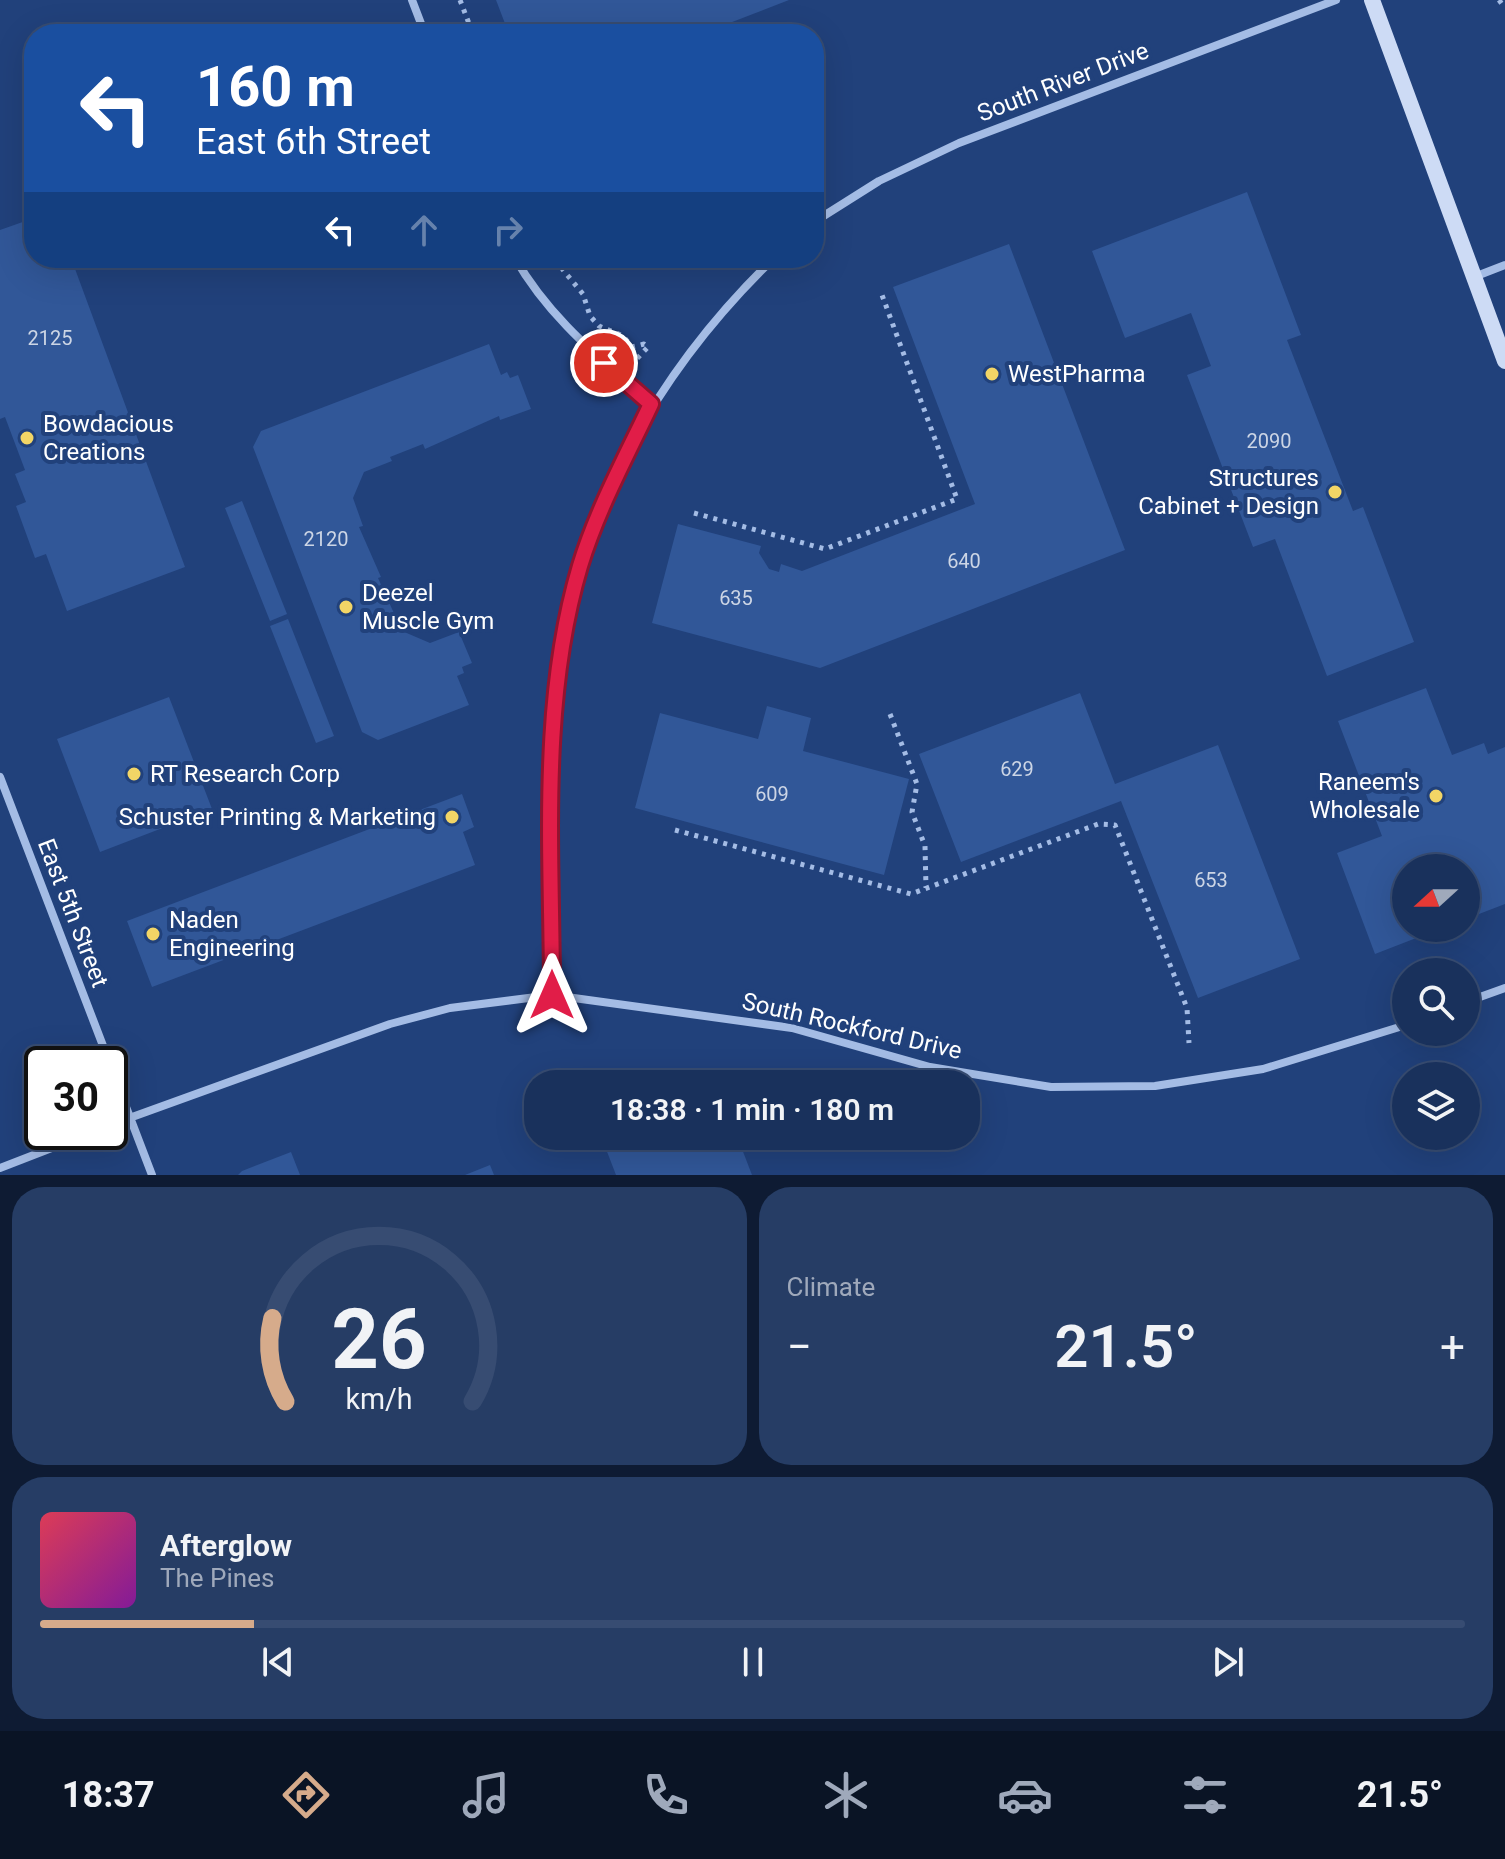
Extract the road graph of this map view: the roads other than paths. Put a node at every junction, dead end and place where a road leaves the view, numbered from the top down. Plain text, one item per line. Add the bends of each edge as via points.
1 (412, 0) edge
2 (1336, 0) edge
3 (1372, 0) edge
4 (421, 24) edge
5 (824, 216) edge
6 (1505, 265) edge
7 (522, 268) edge
8 (765, 268) edge
9 (1474, 277) junction
10 (1505, 361) edge
11 (651, 404) junction
12 (0, 777) edge
13 (1505, 988) edge
14 (552, 995) junction
15 (1480, 997) edge
16 (1392, 1029) edge
17 (103, 1046) edge
18 (128, 1113) edge
19 (130, 1118) junction
20 (46, 1150) edge
21 (0, 1168) edge
22 (152, 1175) edge

1 - 4 street
2 - 5 street, South River Drive via 959,143 879,181
3 - 9 main road
6 - 9 street
7 - 11 street via 588,350
8 - 11 street via 702,335
9 - 10 main road
11 - 14 street via 581,562 556,674
12 - 17 street, East 5th Street
13 - 15 street
14 - 16 street, South Rockford Drive via 792,1028 930,1067 1051,1087 1155,1086 1263,1069
14 - 19 street, South Rockford Drive via 450,1008 390,1024
18 - 19 street, East 5th Street
19 - 22 street, East 5th Street
20 - 21 street

